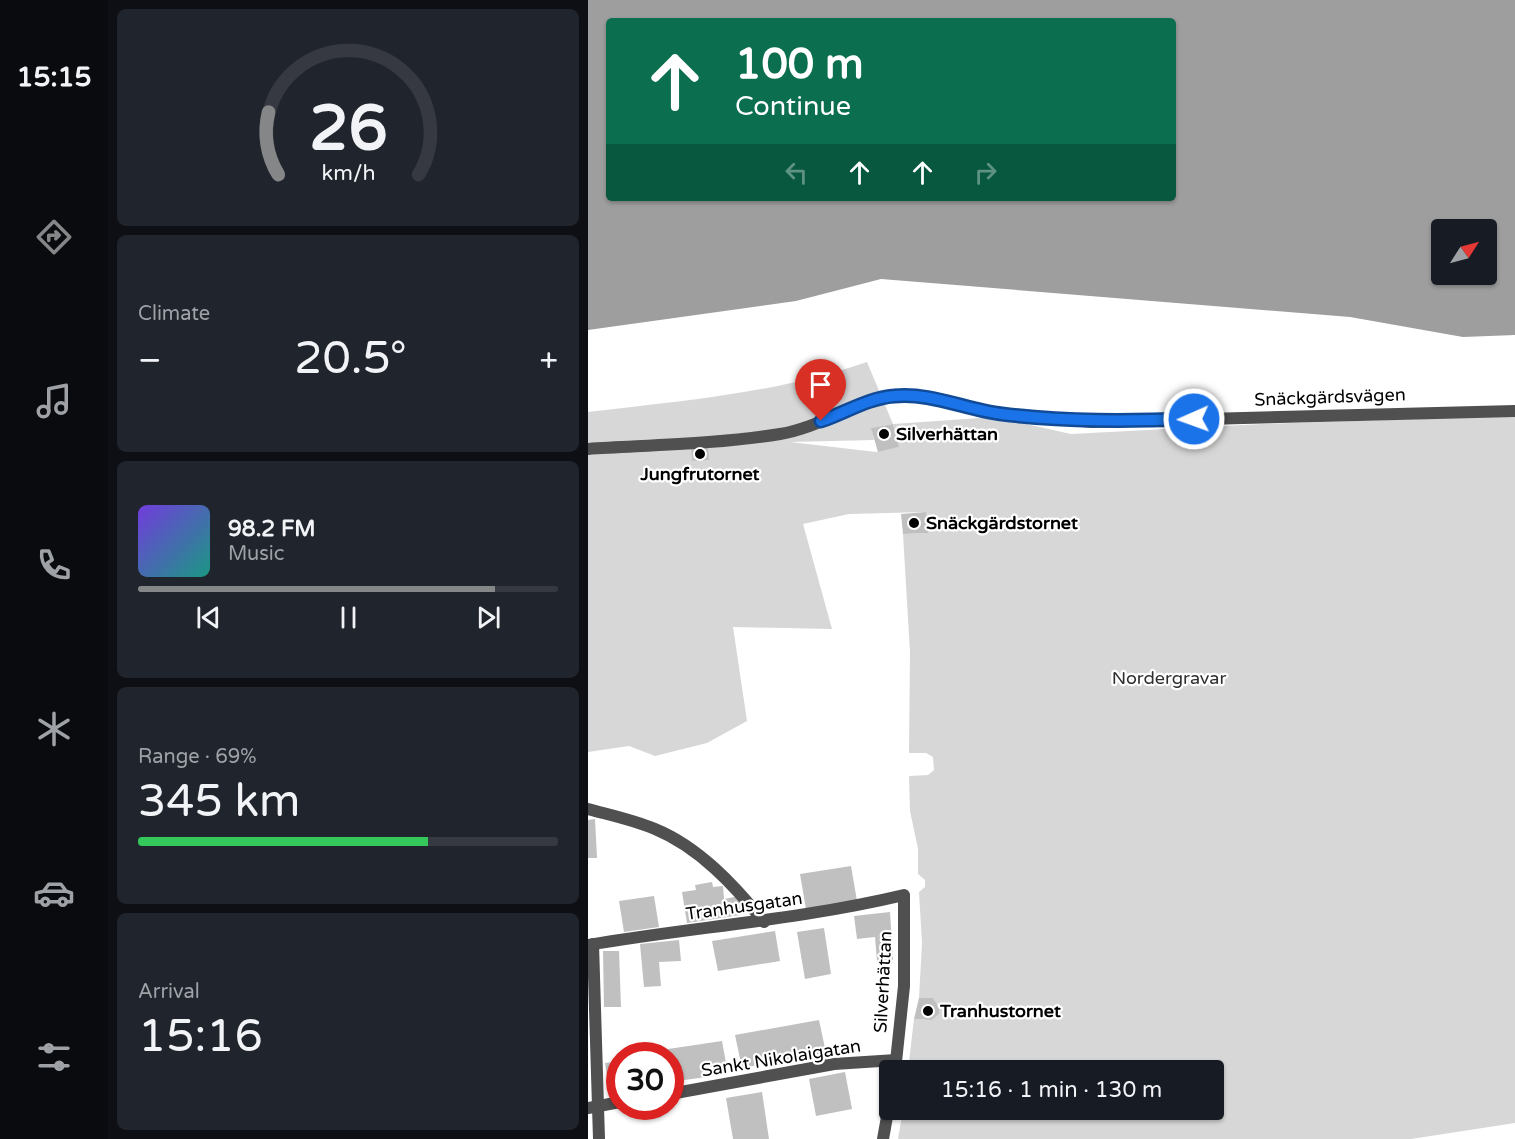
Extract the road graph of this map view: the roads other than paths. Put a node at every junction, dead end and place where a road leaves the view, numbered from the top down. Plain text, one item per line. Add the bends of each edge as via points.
1 (1515, 411) edge
2 (588, 449) edge
3 (588, 809) edge
4 (904, 895) joint
5 (764, 922) junction
6 (591, 945) edge
7 (897, 1060) edge
8 (879, 1065) edge
9 (684, 1091) edge
10 (593, 1107) edge
11 (886, 1120) edge
12 (599, 1139) edge
13 (883, 1139) edge

1 - 2 street, Snäckgärdsvägen via 1092,422 1000,414 897,395 877,398 782,434
3 - 5 street via 654,828 683,842 742,894
4 - 5 street, Tranhusgatan
4 - 7 street, Silverhättan via 904,986
5 - 6 street, Tranhusgatan
6 - 10 street
8 - 9 street, Sankt Nikolaigatan via 834,1064
10 - 12 street
11 - 13 street

